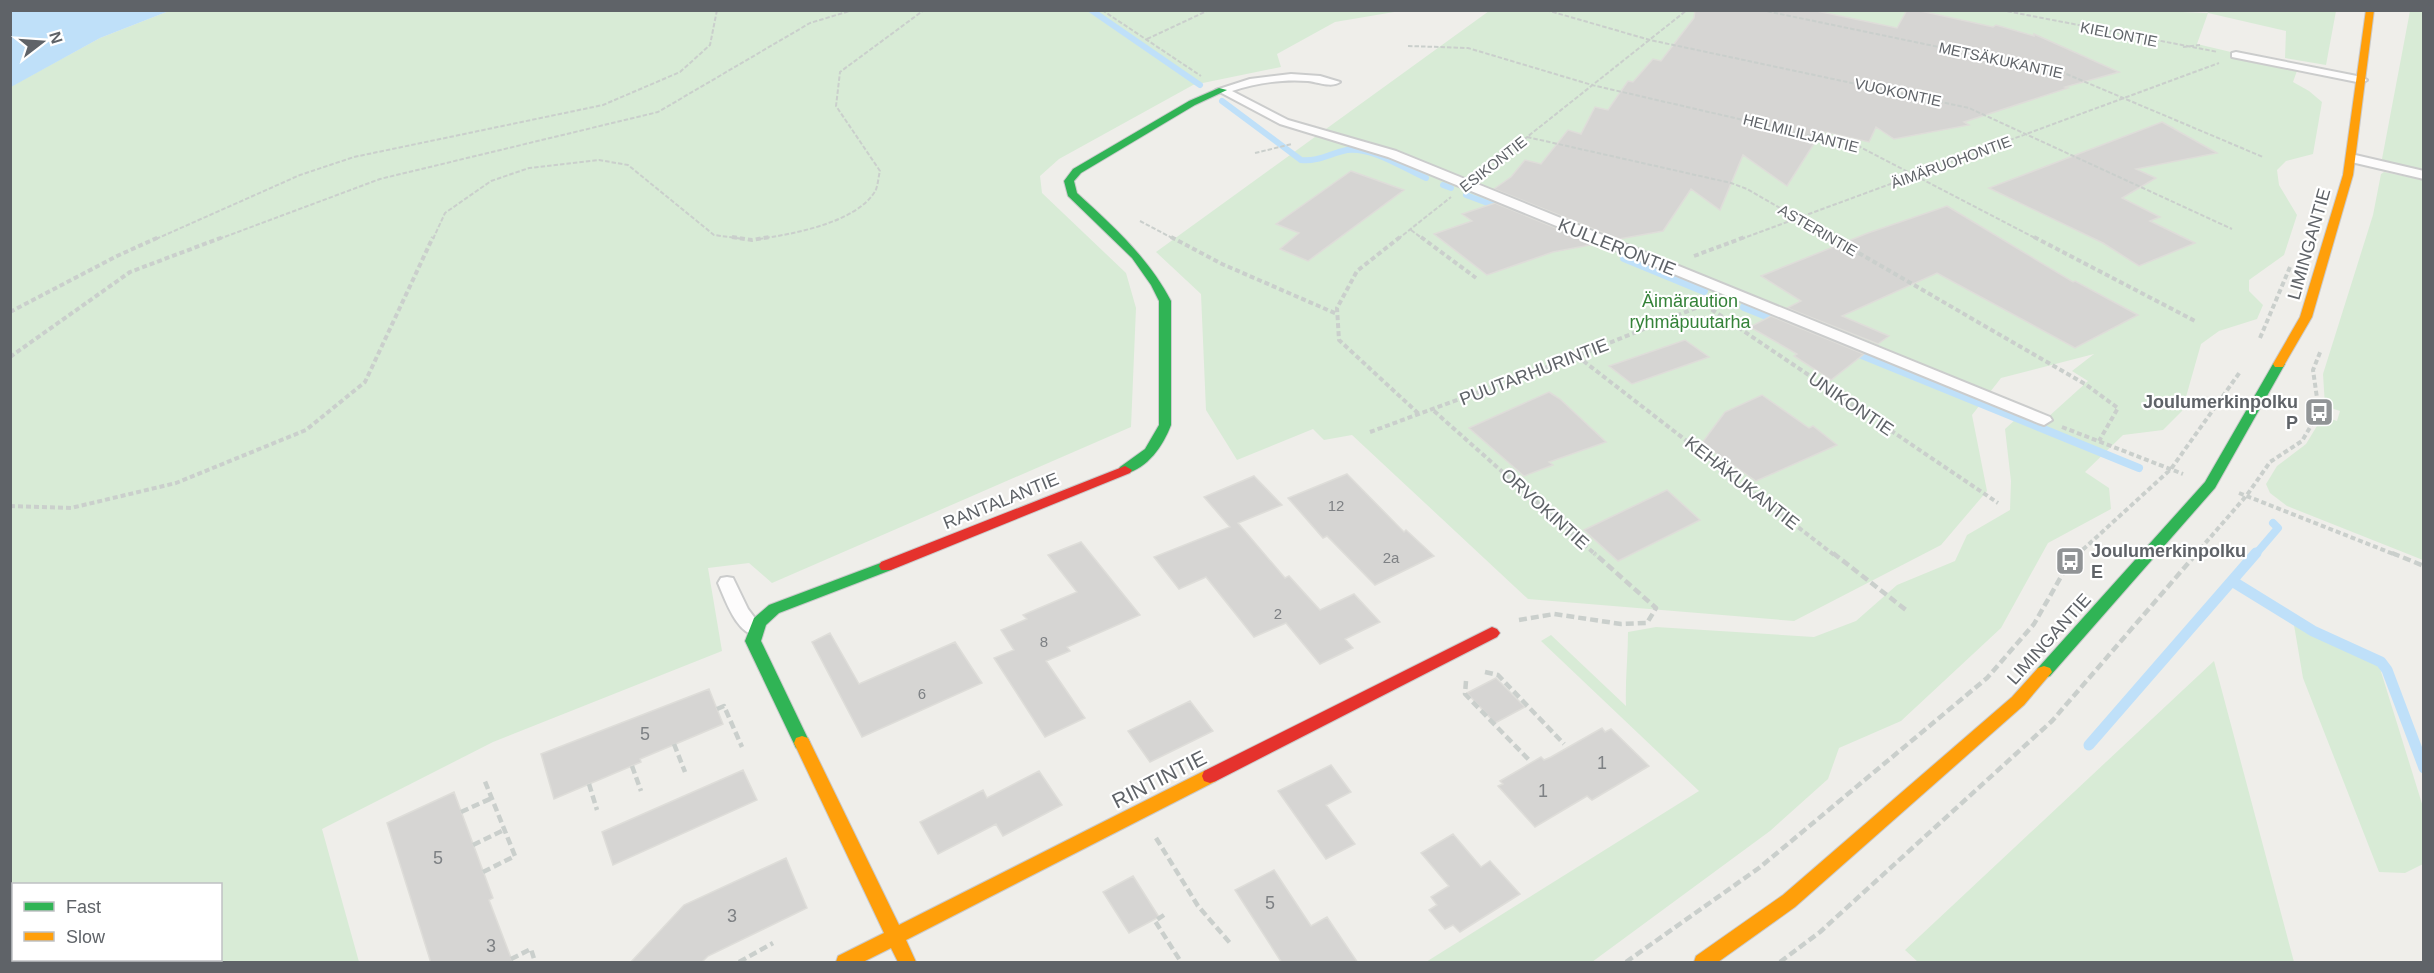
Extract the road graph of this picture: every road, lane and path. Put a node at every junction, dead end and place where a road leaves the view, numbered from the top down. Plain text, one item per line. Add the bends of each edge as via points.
1 (717, 10) edge
2 (854, 10) edge
3 (924, 10) edge
4 (1102, 10) edge
5 (1209, 10) edge
6 (1546, 10) edge
7 (1687, 10) edge
8 (1761, 10) edge
9 (2001, 10) edge
10 (2370, 10) edge
11 (1146, 39) junction
12 (1650, 40) junction
13 (2200, 45) dead end
14 (1408, 46) dead end
15 (2183, 47) junction
16 (2236, 55) junction
17 (2362, 80) junction
18 (1334, 82) dead end
19 (1592, 85) junction
20 (1222, 90) junction
21 (2126, 98) junction
22 (2027, 134) junction
23 (1527, 137) junction
24 (1293, 144) dead end
25 (1255, 153) dead end
26 (2263, 157) dead end
27 (2351, 158) junction
28 (1916, 175) junction
29 (2424, 175) edge
30 (1466, 186) junction
31 (1134, 218) dead end
32 (1797, 219) junction
33 (2232, 229) dead end
34 (1411, 230) junction
35 (2290, 265) dead end
36 (1665, 267) junction
37 (1476, 278) dead end
38 (1731, 294) junction
39 (1704, 305) junction
40 (10, 312) edge
41 (1337, 314) junction
42 (2197, 322) dead end
43 (2259, 341) dead end
44 (1577, 356) junction
45 (10, 357) edge
46 (2240, 372) dead end
47 (1434, 411) junction
48 (1420, 415) junction
49 (2044, 420) joint
50 (1370, 432) dead end
51 (2099, 441) junction
52 (2170, 469) junction
53 (2247, 495) dead end
54 (1998, 503) dead end
55 (10, 506) edge
56 (2424, 566) edge
57 (727, 583) dead end
58 (1906, 610) dead end
59 (1543, 616) dead end
60 (754, 629) junction
61 (1492, 633) dead end
62 (1485, 672) dead end
63 (1466, 681) dead end
64 (717, 709) dead end
65 (674, 744) dead end
66 (1564, 744) dead end
67 (742, 747) dead end
68 (1529, 760) dead end
69 (632, 766) dead end
70 (685, 772) dead end
71 (484, 779) dead end
72 (589, 784) dead end
73 (640, 791) dead end
74 (492, 798) junction
75 (597, 810) dead end
76 (461, 812) dead end
77 (1140, 812) junction
78 (504, 830) junction
79 (473, 845) dead end
80 (483, 872) dead end
81 (1164, 915) dead end
82 (895, 937) junction
83 (773, 943) dead end
84 (1230, 943) dead end
85 (511, 959) dead end
86 (535, 963) edge
87 (739, 963) edge
88 (845, 963) edge
89 (907, 963) edge
90 (1181, 963) edge
91 (1626, 963) edge
92 (1702, 963) edge

1 - 40 path via 710,45 669,77 603,105 354,157 300,174 117,256
2 - 45 path via 810,23 658,112 380,179 130,272
3 - 55 path via 840,72 836,106 880,171 875,192 857,211 793,234 752,240 714,235 628,165 599,160 567,162 491,180 445,213 365,382 306,430 176,483 71,508
4 - 11 path
5 - 11 path
6 - 12 path, VUOKONTIE
7 - 12 path, ESIKONTIE
8 - 21 path, METSÄKUKANTIE via 2054,70
9 - 15 path, KIELONTIE
10 - 17 street, LIMINGANTIE
11 - 20 path
12 - 19 path, ESIKONTIE
12 - 22 path, VUOKONTIE via 1957,104
13 - 15 path
14 - 19 path, HELMILILJANTIE via 1468,48
15 - 16 path, KIELONTIE
16 - 17 lane
16 - 21 path, ÄIMÄRUOHONTIE
17 - 27 street, LIMINGANTIE
18 - 20 lane via 1303,77 1265,78
19 - 23 path, ESIKONTIE
19 - 28 path, HELMILILJANTIE via 1849,144
20 - 30 lane, KULLERONTIE via 1284,122 1392,154
20 - 60 street, RANTALANTIE via 1192,103 1077,171 1070,181 1072,194 1146,267 1166,301 1165,424 1160,441 1147,456 1129,468 1031,509 774,609
21 - 22 path, ÄIMÄRUOHONTIE
21 - 26 path, METSÄKUKANTIE
22 - 28 path, ÄIMÄRUOHONTIE
22 - 33 path, VUOKONTIE
23 - 30 path, ESIKONTIE
23 - 32 path, ASTERINTIE via 1740,185
24 - 25 path
27 - 29 lane
27 - 92 street, LIMINGANTIE via 2306,317 2210,485 2018,701 1789,901
28 - 32 path, ÄIMÄRUOHONTIE
28 - 42 path, HELMILILJANTIE
30 - 34 path, ESIKONTIE
30 - 36 lane, KULLERONTIE
31 - 41 path via 1222,264
32 - 36 path, ÄIMÄRUOHONTIE
32 - 51 path, ASTERINTIE via 2085,384 2118,408
34 - 37 path
34 - 41 path, ESIKONTIE via 1357,271 1336,308
35 - 43 path
36 - 38 lane, KULLERONTIE
38 - 39 path, PUUTARHURINTIE
38 - 49 lane, KULLERONTIE
39 - 44 path, PUUTARHURINTIE
39 - 54 path, UNIKONTIE
41 - 48 path, ESIKONTIE via 1339,340
44 - 47 path, PUUTARHURINTIE
44 - 58 path, KEHÄKUKANTIE
46 - 52 path
47 - 48 path, PUUTARHURINTIE
47 - 59 path, ORVOKINTIE via 1656,608 1647,623
48 - 50 path, PUUTARHURINTIE
49 - 51 path
51 - 52 path
52 - 91 path via 2070,561 2034,624 1987,678 1759,868
53 - 56 path
57 - 60 lane via 740,612
60 - 82 street via 753,640
61 - 77 street, RINTINTIE
62 - 66 path via 1498,675
63 - 68 path via 1465,694
64 - 67 path via 724,706
65 - 70 path
69 - 73 path
71 - 74 path
72 - 75 path
74 - 76 path
74 - 78 path
77 - 82 street, RINTINTIE
77 - 84 path via 1198,906
78 - 79 path
78 - 80 path via 514,856
81 - 90 path via 1155,921
82 - 88 street, RINTINTIE
82 - 89 street
83 - 87 path
85 - 86 path via 531,949

